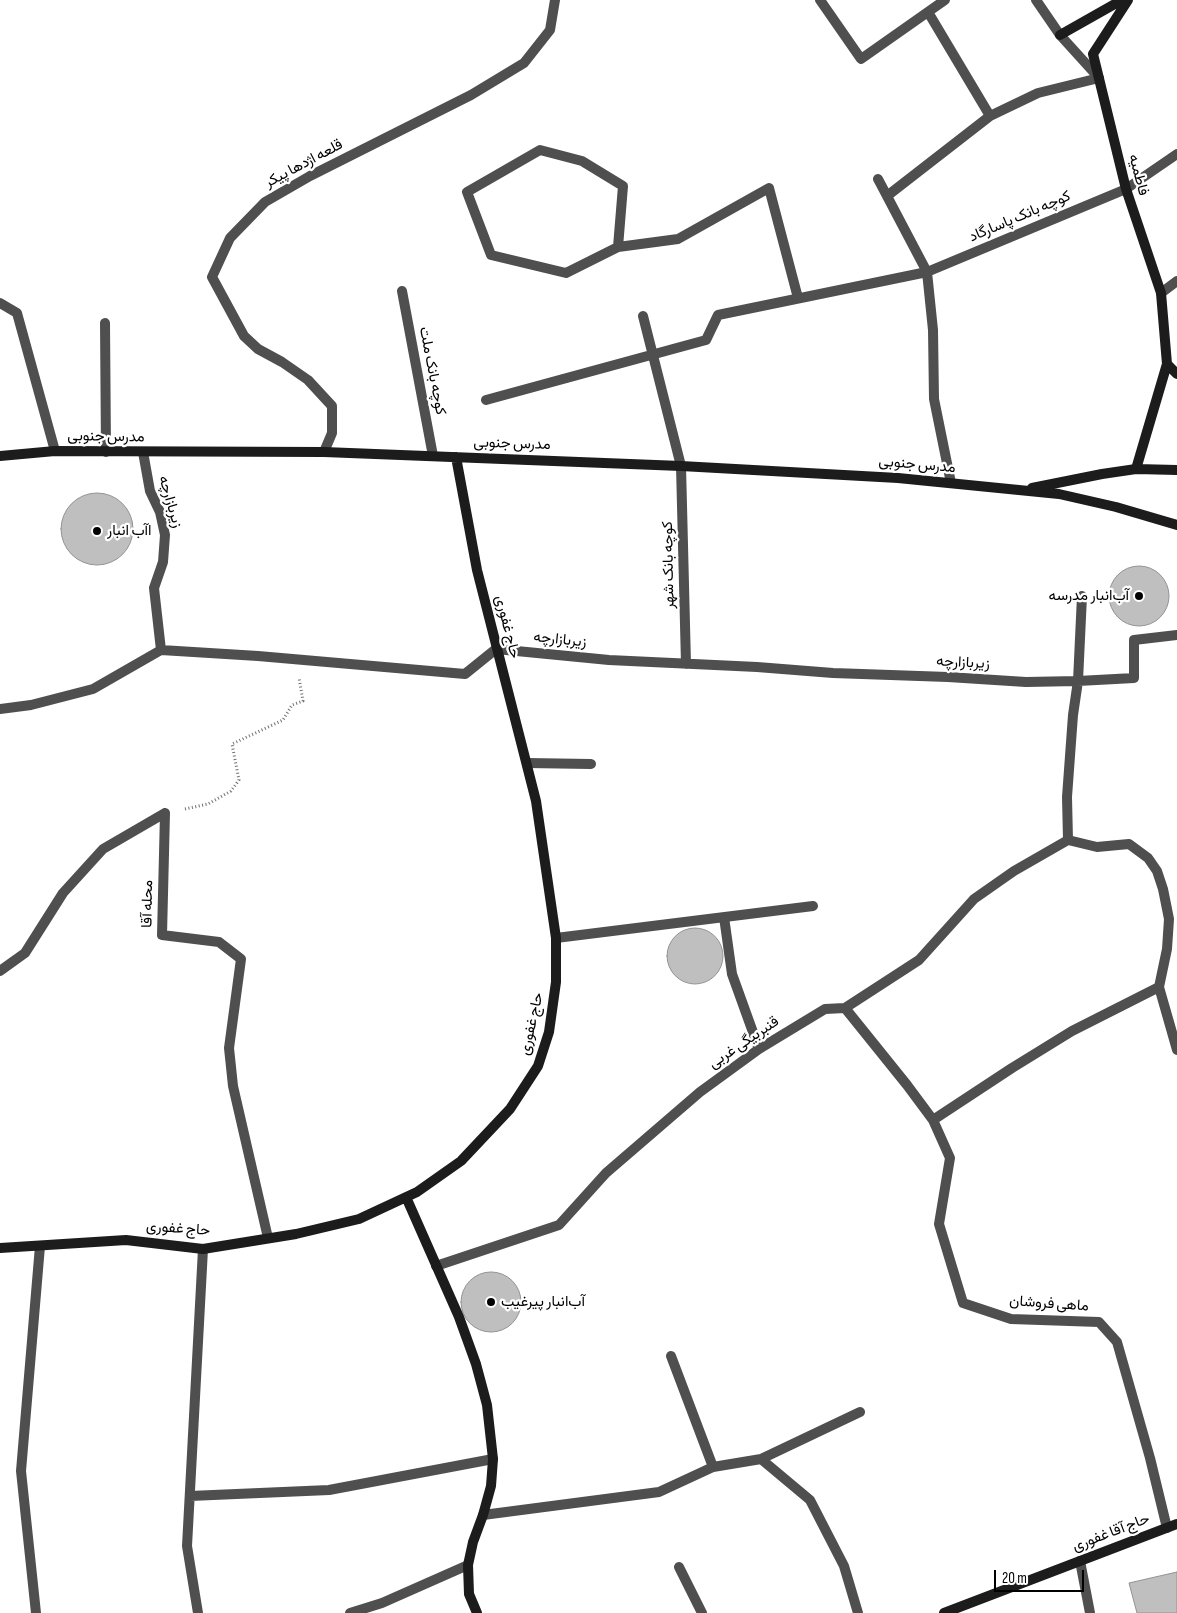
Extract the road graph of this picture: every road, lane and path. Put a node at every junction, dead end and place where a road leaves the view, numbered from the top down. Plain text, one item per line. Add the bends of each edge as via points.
1 (555, 0) edge
2 (820, 0) edge
3 (945, 0) edge
4 (1036, 0) edge
5 (1122, 0) edge
6 (1128, 0) edge
7 (928, 12) junction
8 (1060, 36) junction
9 (1099, 78) junction
10 (990, 116) junction
11 (1177, 154) edge
12 (878, 179) dead end
13 (1126, 189) junction
14 (887, 196) junction
15 (618, 247) junction
16 (927, 272) junction
17 (1177, 281) edge
18 (402, 291) dead end
19 (1161, 293) junction
20 (798, 298) junction
21 (0, 303) edge
22 (643, 316) dead end
23 (105, 323) dead end
24 (652, 355) junction
25 (1167, 364) junction
26 (1177, 374) edge
27 (486, 400) dead end
28 (55, 451) junction
29 (106, 452) junction
30 (142, 452) junction
31 (324, 452) junction
32 (0, 456) edge
33 (433, 456) junction
34 (456, 457) junction
35 (681, 466) junction
36 (1136, 469) junction
37 (1177, 470) edge
38 (951, 483) junction
39 (1021, 490) junction
40 (1177, 525) edge
41 (1082, 596) dead end
42 (1177, 635) edge
43 (496, 649) junction
44 (161, 650) junction
45 (295, 659) junction
46 (686, 664) junction
47 (1078, 681) junction
48 (0, 709) edge
49 (527, 763) junction
50 (591, 764) dead end
51 (165, 813) junction
52 (1068, 840) junction
53 (814, 906) dead end
54 (724, 917) junction
55 (556, 938) junction
56 (0, 971) edge
57 (1159, 987) junction
58 (845, 1008) junction
59 (759, 1049) junction
60 (1177, 1050) edge
61 (934, 1120) junction
62 (406, 1197) junction
63 (268, 1238) junction
64 (40, 1246) junction
65 (0, 1248) edge
66 (203, 1249) junction
67 (436, 1266) junction
68 (671, 1356) dead end
69 (860, 1412) dead end
70 (492, 1459) junction
71 (761, 1459) junction
72 (713, 1467) junction
73 (190, 1496) junction
74 (483, 1515) junction
75 (1172, 1526) edge
76 (1080, 1561) junction
77 (468, 1565) junction
78 (679, 1567) dead end
79 (36, 1613) edge
80 (198, 1613) edge
81 (350, 1613) edge
82 (477, 1613) edge
83 (702, 1613) edge
84 (858, 1613) edge
85 (944, 1613) edge
86 (1090, 1613) edge

1 - 31 street, قلعه اژدها پیکر via 550,30 524,63 265,202 230,238 212,277 244,336 258,349 308,380 332,406 332,433
2 - 7 street via 861,59
3 - 7 street
4 - 8 street
5 - 8 main road
6 - 9 main road, فاطمیه via 1094,54
7 - 10 street
8 - 9 street
9 - 10 street via 1038,94
9 - 13 main road, فاطمیه
10 - 14 street
11 - 13 street, کوچه بانک پاسارگاد
12 - 14 street
13 - 16 street, کوچه بانک پاسارگاد
13 - 19 main road, فاطمیه
14 - 16 street
15 - 15 street via 566,273 491,255 466,192 540,150 582,161 623,186
15 - 20 street via 678,239 769,188
16 - 20 street, کوچه بانک پاسارگاد
16 - 38 street via 933,330 934,399
17 - 19 street
18 - 33 street, کوچه بانک ملت
19 - 25 main road, فاطمیه
20 - 24 street, کوچه بانک پاسارگاد via 718,315 706,340
21 - 28 street via 17,313
22 - 24 street, کوچه بانک شهر
23 - 29 street
24 - 27 street
24 - 35 street, کوچه بانک شهر
25 - 26 main road
25 - 36 main road, فاطمیه
28 - 29 main road, مدرس جنوبی
28 - 32 main road, مدرس جنوبی
29 - 30 main road, مدرس جنوبی
30 - 31 main road, مدرس جنوبی
30 - 44 street, زیربازارچه via 150,491 160,512 165,535 163,562 154,588
31 - 33 main road, مدرس جنوبی
33 - 34 main road, مدرس جنوبی
34 - 35 main road, مدرس جنوبی
34 - 43 main road, حاج غفوری
35 - 38 main road, مدرس جنوبی
35 - 46 street, کوچه بانک شهر
36 - 37 main road
36 - 39 main road
38 - 39 main road, مدرس جنوبی
39 - 40 main road via 1072,497
41 - 47 street
42 - 47 street, زیربازارچه via 1134,640 1134,678
43 - 45 street via 465,674
43 - 46 street, زیربازارچه
43 - 49 main road, حاج غفوری
44 - 45 street
44 - 48 street via 93,689 31,705
45 - 51 path via 303,701 292,705 283,720 232,744 239,780 231,791 208,804
46 - 47 street, زیربازارچه via 1026,682
47 - 52 street via 1067,797
49 - 50 street
49 - 55 main road, حاج غفوری via 536,801
51 - 56 street via 103,849 63,893 25,952
51 - 63 street, محله آقا via 162,935 219,942 241,959 229,1048 233,1086
52 - 57 street via 1097,846 1129,844 1148,858 1157,871 1168,920 1167,949
52 - 58 street, قنبربیگی غربی via 974,899 919,960
53 - 54 street
54 - 55 street
54 - 59 street via 732,974
55 - 62 main road, حاج غفوری via 556,982 549,1032 538,1066 510,1109 461,1160
57 - 60 street
57 - 61 street via 1072,1031
58 - 59 street, قنبربیگی غربی via 825,1009
58 - 61 street, ماهی فروشان
59 - 67 street, قنبربیگی غربی via 700,1092 606,1172 559,1225
61 - 75 street, ماهی فروشان via 950,1158 939,1224 963,1303 1011,1319 1099,1322 1117,1342
62 - 63 main road, حاج غفوری via 359,1219
62 - 67 main road
63 - 66 main road, حاج غفوری
64 - 65 main road, حاج غفوری
64 - 66 main road, حاج غفوری via 126,1240
64 - 79 street via 21,1471
66 - 73 street
67 - 70 main road via 476,1364 487,1405
68 - 72 street
69 - 71 street
70 - 73 street via 329,1490
70 - 74 main road via 491,1486
71 - 72 street
71 - 84 street via 810,1500 844,1566
72 - 74 street via 659,1492
73 - 80 street via 187,1546
74 - 77 main road
75 - 76 main road, حاج آقا غفوری
76 - 85 main road, حاج آقا غفوری
76 - 86 street
77 - 81 street via 382,1603
77 - 82 main road via 470,1594
78 - 83 street

